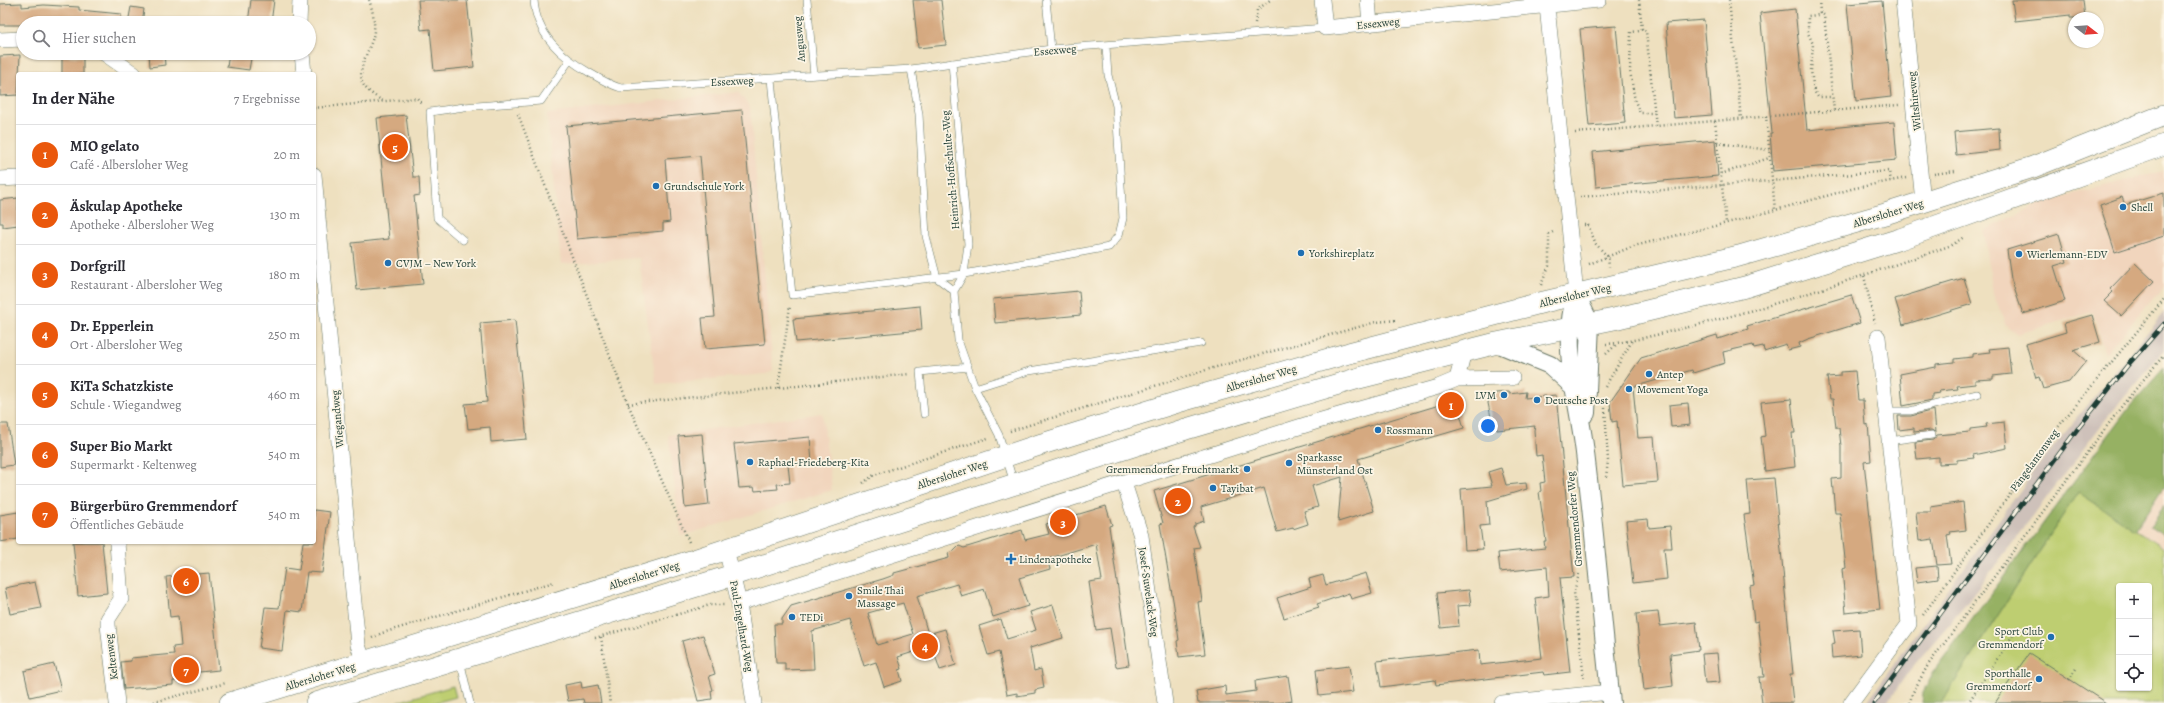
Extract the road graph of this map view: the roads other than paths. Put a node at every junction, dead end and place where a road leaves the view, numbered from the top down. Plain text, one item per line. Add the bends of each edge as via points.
1 (300, 0) edge
2 (534, 0) edge
3 (807, 0) edge
4 (1046, 0) edge
5 (1322, 0) edge
6 (1368, 0) edge
7 (1599, 0) edge
8 (1903, 0) edge
9 (1547, 6) junction
10 (299, 16) edge
11 (1370, 24) junction
12 (1325, 28) junction
13 (16, 39) edge
14 (0, 40) edge
15 (1106, 47) junction
16 (1051, 50) junction
17 (114, 60) edge
18 (303, 60) edge
19 (569, 62) junction
20 (952, 63) junction
21 (911, 69) junction
22 (131, 72) edge
23 (304, 72) edge
24 (814, 76) junction
25 (771, 79) junction
26 (2164, 115) edge
27 (2164, 146) edge
28 (16, 178) edge
29 (0, 179) edge
30 (316, 196) edge
31 (1923, 202) junction
32 (463, 240) dead end
33 (964, 274) junction
34 (937, 278) junction
35 (954, 291) junction
36 (1576, 295) junction
37 (1590, 324) junction
38 (1569, 328) junction
39 (1878, 337) road end
40 (1201, 343) dead end
41 (1497, 343) junction
42 (1464, 351) junction
43 (968, 366) junction
44 (1512, 378) dead end
45 (1457, 379) junction
46 (1574, 386) junction
47 (975, 388) junction
48 (1977, 394) dead end
49 (1886, 411) junction
50 (924, 414) dead end
51 (1932, 435) dead end
52 (1889, 441) junction
53 (1585, 451) junction
54 (1005, 457) junction
55 (1124, 483) junction
56 (1014, 484) junction
57 (117, 544) edge
58 (726, 549) junction
59 (733, 575) junction
60 (739, 603) junction
61 (459, 658) junction
62 (364, 663) junction
63 (372, 686) junction
64 (1610, 698) edge
65 (338, 700) edge
66 (117, 703) edge
67 (230, 703) edge
68 (316, 703) edge
69 (470, 703) edge
70 (754, 703) edge
71 (1165, 703) edge
72 (1502, 703) edge
73 (1851, 703) edge

1 - 10 street
2 - 19 lane, Essexweg via 540,27
3 - 24 lane, Angusweg
4 - 16 lane
5 - 12 street
6 - 11 street
7 - 9 street, Essexweg
8 - 31 street, Wiltshireweg
9 - 11 street, Essexweg
9 - 36 street
11 - 12 street, Essexweg
12 - 15 lane, Essexweg
13 - 14 street
15 - 16 lane, Essexweg
15 - 33 lane via 1108,75 1116,106 1122,180 1124,218 1120,235 1109,247
16 - 20 lane, Essexweg
17 - 22 street
18 - 23 street
19 - 25 lane, Essexweg via 612,86 621,88
19 - 32 lane via 541,101 430,112 437,218
20 - 21 lane, Essexweg
20 - 33 lane, Heinrich-Hoffschulte-Weg via 968,244
21 - 24 lane, Essexweg
21 - 34 lane via 919,114 926,236
24 - 25 lane, Essexweg
25 - 34 lane via 792,295
26 - 31 main road, Albersloher Weg via 2033,167
27 - 37 main road via 1900,239 1826,262 1726,292
28 - 29 street
30 - 62 street, Wiegandweg via 358,645
31 - 36 main road, Albersloher Weg via 1739,256
33 - 34 lane
33 - 35 lane
34 - 35 lane
35 - 43 lane via 958,340
36 - 37 street, Gremmendorfer Weg
36 - 38 street, Gremmendorfer Weg
36 - 54 main road, Albersloher Weg via 1304,366 1178,402
37 - 38 main road
37 - 53 street, Gremmendorfer Weg
38 - 41 main road
38 - 46 street, Gremmendorfer Weg
39 - 49 street
40 - 47 lane via 1029,371
41 - 42 main road
41 - 46 street via 1550,365
42 - 45 street
42 - 56 main road via 1351,380
43 - 47 lane
43 - 50 lane via 920,372
44 - 45 street
45 - 55 street
46 - 53 street, Gremmendorfer Weg
47 - 54 lane via 999,435
48 - 49 lane via 1922,409
49 - 52 street
51 - 52 lane
52 - 73 street via 1909,624
53 - 64 street, Gremmendorfer Weg
54 - 56 lane
54 - 58 main road, Albersloher Weg
55 - 60 street
55 - 71 street, Josef-Suwelack-Weg via 1141,536
56 - 59 main road
57 - 66 street, Keltenweg via 121,599 108,618
58 - 59 street, Paul-Engelhard-Weg
58 - 62 main road, Albersloher Weg
59 - 60 street, Paul-Engelhard-Weg
59 - 61 main road
60 - 70 street, Paul-Engelhard-Weg
61 - 63 main road
61 - 69 lane
62 - 63 main road, Albersloher Weg
62 - 67 main road, Albersloher Weg
63 - 65 main road
64 - 72 street via 1590,694
65 - 68 main road

